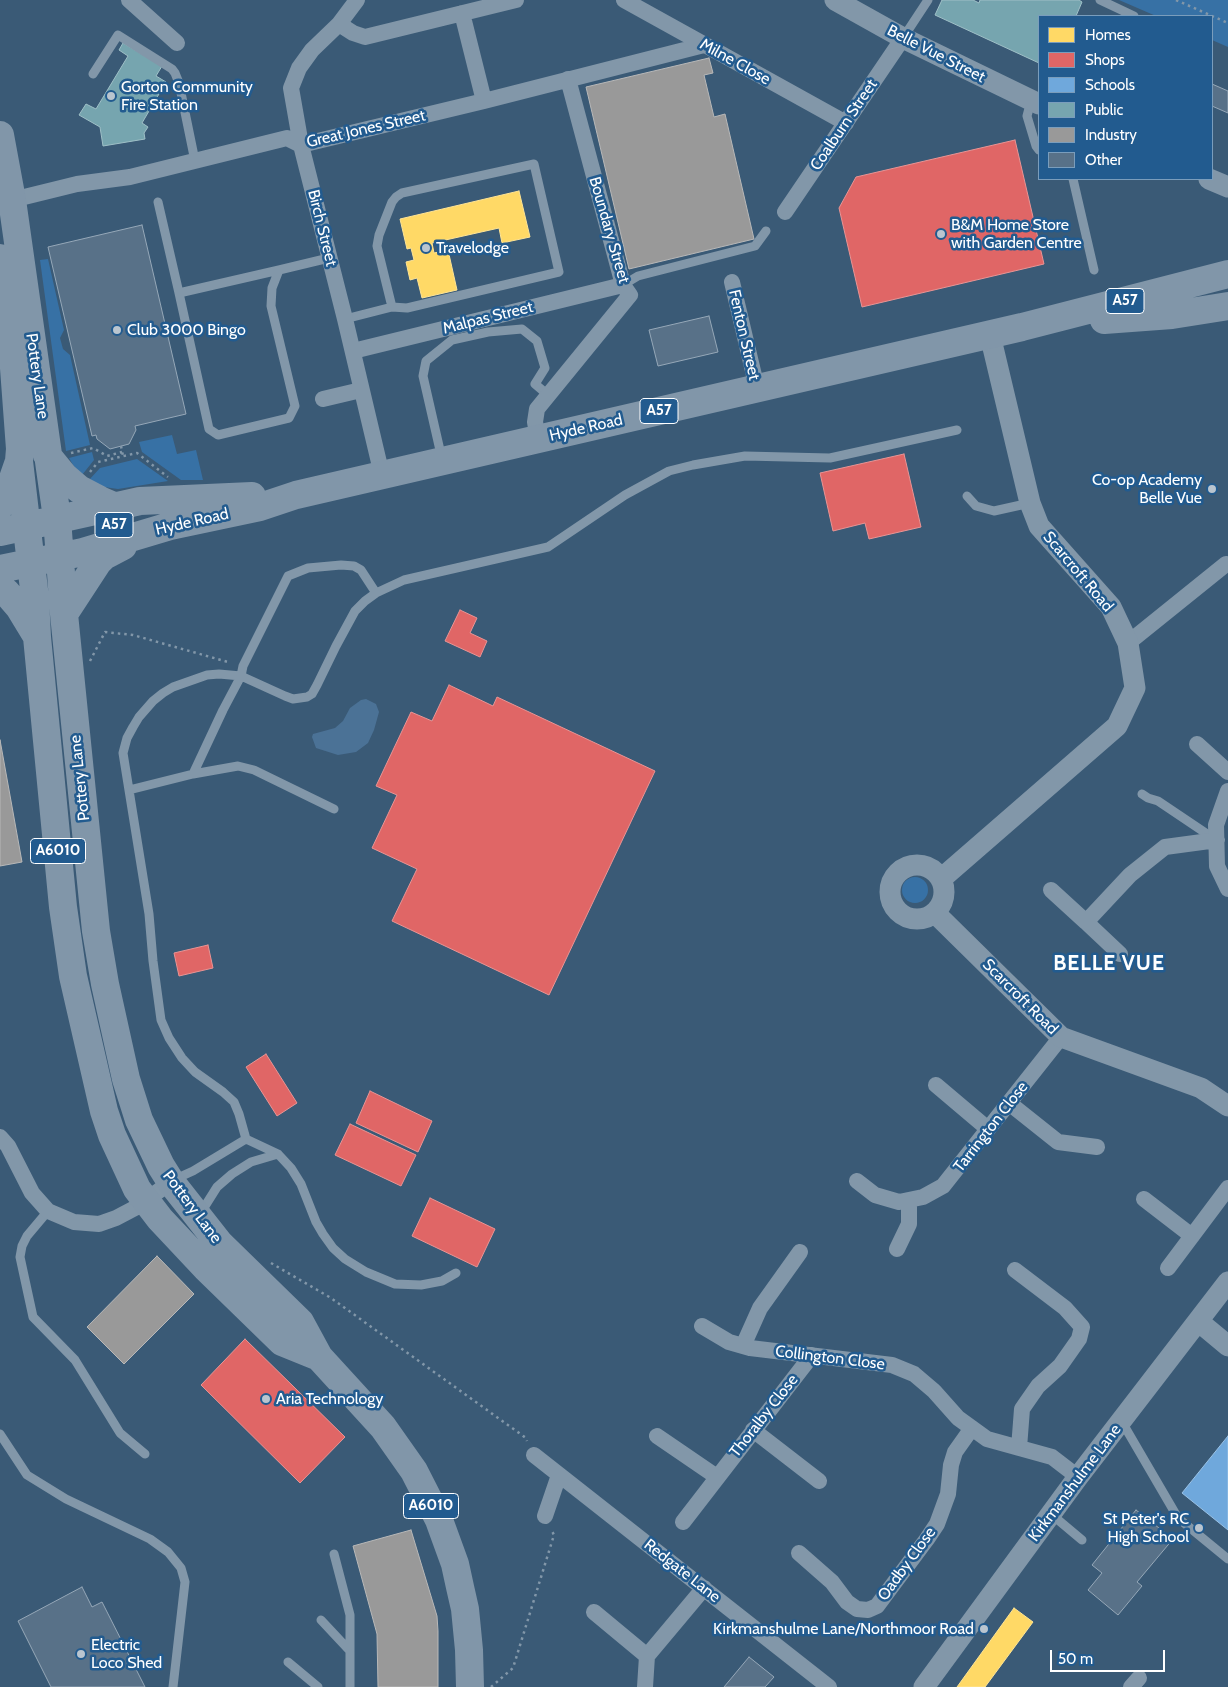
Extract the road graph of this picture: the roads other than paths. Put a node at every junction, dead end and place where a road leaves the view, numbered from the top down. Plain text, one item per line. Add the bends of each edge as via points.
1 (129, 0) edge
2 (357, 0) edge
3 (516, 0) edge
4 (624, 0) edge
5 (835, 0) edge
6 (928, 0) edge
7 (1100, 0) edge
8 (462, 13) junction
9 (1132, 15) edge
10 (339, 24) junction
11 (903, 38) junction
12 (177, 43) dead end
13 (704, 45) junction
14 (94, 74) dead end
15 (568, 79) junction
16 (484, 102) junction
17 (1035, 102) edge
18 (846, 123) junction
19 (0, 135) edge
20 (301, 144) junction
21 (1038, 149) edge
22 (195, 161) junction
23 (1072, 180) edge
24 (1212, 180) edge
25 (1228, 187) edge
26 (6, 197) edge
27 (158, 202) dead end
28 (785, 212) dead end
29 (766, 231) dead end
30 (0, 258) edge
31 (329, 258) junction
32 (278, 270) junction
33 (1094, 270) dead end
34 (1228, 274) edge
35 (732, 282) dead end
36 (623, 285) junction
37 (1228, 287) edge
38 (178, 293) junction
39 (1138, 298) junction
40 (1228, 306) edge
41 (392, 307) junction
42 (345, 319) junction
43 (1022, 327) junction
44 (990, 335) junction
45 (353, 351) junction
46 (757, 388) junction
47 (361, 390) junction
48 (548, 394) junction
49 (323, 399) dead end
50 (957, 430) dead end
51 (538, 439) junction
52 (59, 454) junction
53 (19, 461) junction
54 (443, 462) junction
55 (382, 475) junction
56 (296, 495) junction
57 (967, 496) dead end
58 (1030, 503) junction
59 (0, 506) edge
60 (114, 506) junction
61 (207, 518) junction
62 (170, 526) junction
63 (0, 532) edge
64 (59, 537) junction
65 (29, 543) junction
66 (0, 549) edge
67 (1226, 564) dead end
68 (0, 569) edge
69 (0, 589) edge
70 (376, 593) junction
71 (64, 614) junction
72 (37, 637) junction
73 (1128, 643) junction
74 (241, 676) junction
75 (1197, 744) dead end
76 (1228, 772) edge
77 (193, 774) junction
78 (129, 790) junction
79 (1228, 791) edge
80 (1142, 794) dead end
81 (334, 809) dead end
82 (1216, 840) junction
83 (941, 879) junction
84 (1228, 889) edge
85 (1051, 890) dead end
86 (935, 913) junction
87 (1086, 922) junction
88 (1120, 954) dead end
89 (1061, 1037) junction
90 (936, 1084) dead end
91 (1009, 1103) junction
92 (1228, 1106) edge
93 (988, 1129) junction
94 (0, 1137) edge
95 (246, 1139) junction
96 (1097, 1147) dead end
97 (278, 1154) junction
98 (857, 1181) dead end
99 (171, 1182) junction
100 (1228, 1188) edge
101 (1144, 1199) dead end
102 (146, 1200) junction
103 (908, 1200) junction
104 (48, 1211) junction
105 (198, 1217) junction
106 (1192, 1236) junction
107 (896, 1249) dead end
108 (800, 1252) dead end
109 (1168, 1268) dead end
110 (1015, 1270) dead end
111 (456, 1273) dead end
112 (1228, 1282) edge
113 (1198, 1321) junction
114 (702, 1326) dead end
115 (743, 1346) junction
116 (1228, 1346) edge
117 (812, 1355) junction
118 (319, 1357) junction
119 (1122, 1421) junction
120 (972, 1428) junction
121 (754, 1430) junction
122 (0, 1434) edge
123 (657, 1436) dead end
124 (1019, 1448) junction
125 (144, 1454) dead end
126 (534, 1455) road end
127 (559, 1474) junction
128 (718, 1477) junction
129 (1078, 1477) junction
130 (819, 1481) dead end
131 (1050, 1514) junction
132 (545, 1516) road end
133 (683, 1522) dead end
134 (1082, 1540) dead end
135 (798, 1553) dead end
136 (334, 1554) dead end
137 (1228, 1560) edge
138 (704, 1588) junction
139 (594, 1612) dead end
140 (321, 1620) dead end
141 (350, 1651) junction
142 (647, 1656) junction
143 (288, 1662) dead end
144 (173, 1687) edge
145 (318, 1687) edge
146 (350, 1687) edge
147 (470, 1687) edge
148 (645, 1687) edge
149 (829, 1687) edge
150 (924, 1687) edge

1 - 12 street
2 - 10 street, Birch Street
3 - 8 street
4 - 13 street, Milne Close
5 - 11 street, Belle Vue Street
6 - 11 lane
7 - 9 lane
8 - 10 street via 365,37
8 - 16 street
10 - 20 street, Birch Street via 312,50 299,68 291,88
11 - 17 street, Belle Vue Street
11 - 18 street, Coalburn Street
13 - 15 street, Great Jones Street
13 - 18 street, Milne Close
14 - 22 lane via 118,35 172,69 179,83
15 - 16 street, Great Jones Street
15 - 36 street, Boundary Street
16 - 20 street, Great Jones Street
17 - 21 lane via 1027,116
18 - 28 street, Coalburn Street
19 - 26 highway, Pottery Lane / A6010
20 - 22 street, Great Jones Street via 287,138
20 - 31 street, Birch Street
22 - 26 street, Great Jones Street via 130,177
23 - 33 lane
24 - 25 street
26 - 52 highway, Pottery Lane / A6010
27 - 38 lane
29 - 36 lane via 755,246 638,276
30 - 53 highway, Pottery Lane / A6010 via 14,368
31 - 32 lane
31 - 42 street, Birch Street
32 - 38 lane
32 - 38 lane via 272,288 272,306 295,406 290,418 218,435 209,428
34 - 39 highway, Hyde Road / A57
35 - 46 street, Fenton Street
36 - 45 street, Malpas Street
36 - 48 street, Boundary Street via 630,295
37 - 39 highway, Hyde Road / A57 via 1193,294
39 - 43 highway, Hyde Road / A57
40 - 43 highway, Hyde Road / A57
41 - 41 lane via 377,246 396,197 534,164 559,272 407,308
41 - 42 lane
42 - 45 street, Birch Street
43 - 44 highway, Hyde Road / A57
44 - 46 highway, Hyde Road / A57
44 - 58 street, Scarcroft Road
45 - 47 street, Birch Street
46 - 51 highway, Hyde Road / A57
47 - 49 street
47 - 55 street, Birch Street
48 - 51 street, Boundary Street via 537,408
48 - 54 lane via 534,384 544,368 537,341 522,329 452,340 426,361 423,376
50 - 70 lane via 830,458 745,456 669,471 625,495 548,547 404,580
51 - 54 highway, Hyde Road / A57
52 - 60 highway via 72,484
52 - 64 highway, Pottery Lane / A6010
53 - 59 highway
53 - 65 highway, Pottery Lane / A6010
54 - 55 highway, Hyde Road / A57
55 - 56 highway, Hyde Road / A57
56 - 60 highway, Hyde Road / A57 via 182,498
56 - 61 highway, Hyde Road / A57 via 260,507
57 - 58 lane via 976,506 994,511
58 - 73 street, Scarcroft Road via 1040,526 1111,607
60 - 64 highway, Hyde Road / A57
61 - 62 highway, Hyde Road / A57
61 - 64 highway, A57 via 173,516 136,520
62 - 64 highway, Hyde Road / A57 via 84,552
62 - 71 highway, A57 via 104,556 82,583
63 - 65 highway, Hyde Road / A57
64 - 65 highway, Hyde Road / A57
64 - 65 highway, A57 via 50,547
64 - 71 highway, Pottery Lane / A6010
65 - 66 highway, A57
65 - 68 highway, Hyde Road / A57
65 - 72 highway, Pottery Lane / A6010
67 - 73 street
69 - 72 highway via 19,607
70 - 74 lane via 355,611 312,694 293,698
70 - 74 lane via 361,570 354,566 308,568 288,576
71 - 99 highway, Pottery Lane / A6010 via 96,931 105,984 139,1120
72 - 102 highway, Pottery Lane / A6010 via 63,907 73,976 112,1135 137,1189
73 - 83 street, Scarcroft Road via 1135,688 1117,726
74 - 77 lane
74 - 78 lane via 207,675 173,687 153,701 127,738 123,753
75 - 76 street
77 - 78 lane
77 - 81 lane via 238,766 254,770
78 - 95 lane via 149,914 161,1020 169,1038 194,1072 234,1102
79 - 82 street via 1216,826
80 - 82 lane via 1158,801
82 - 84 street via 1217,866
82 - 87 street via 1165,848 1130,875
83 - 86 street via 944,897
83 - 86 street via 928,867 910,866 895,875 889,892 895,909 909,919 928,918
85 - 87 street
86 - 89 street, Scarcroft Road
87 - 88 street
89 - 91 street, Tarrington Close
89 - 92 street, Scarcroft Road via 1201,1088
90 - 93 street
91 - 93 street, Tarrington Close
91 - 96 street via 1058,1142
93 - 103 street, Tarrington Close via 943,1186 923,1197
94 - 104 street via 32,1193
95 - 97 lane
95 - 99 lane
97 - 105 lane via 251,1162 232,1174 217,1188
97 - 111 lane via 301,1184 323,1234 345,1259 394,1284 442,1282
98 - 103 street, Tarrington Close via 875,1195 899,1202
99 - 102 street
99 - 105 highway, Pottery Lane / A6010
100 - 106 street
101 - 106 street
102 - 104 street via 99,1224 74,1222
102 - 118 highway, Pottery Lane / A6010 via 206,1268 282,1342
103 - 107 street via 909,1224
104 - 125 lane via 27,1236 20,1257 33,1317 76,1360 120,1433
105 - 118 highway, Pottery Lane / A6010 via 219,1243 300,1322
106 - 109 street
108 - 115 street via 760,1308
110 - 124 street via 1066,1308 1082,1327 1060,1366 1038,1386 1022,1409
112 - 113 street, Kirkmanshulme Lane
113 - 116 street
113 - 119 street, Kirkmanshulme Lane
114 - 115 street, Collington Close via 729,1342
115 - 117 street, Collington Close
117 - 120 street, Collington Close via 892,1365 914,1374
117 - 121 street, Thoralby Close
118 - 147 highway, Pottery Lane / A6010 via 398,1448 414,1471 438,1520 455,1564 465,1609
119 - 129 street, Kirkmanshulme Lane
119 - 137 lane via 1178,1518
120 - 124 street, Collington Close via 987,1439
120 - 135 street, Oadby Close via 950,1465 948,1494 937,1524 877,1606 868,1610 858,1609 847,1602 832,1582
121 - 128 street, Thoralby Close
121 - 130 street
122 - 144 lane via 27,1475 66,1499 150,1539 168,1552 181,1568 185,1582
123 - 128 street
124 - 129 street, Collington Close via 1052,1457
126 - 127 street, Redgate Lane
127 - 132 street
127 - 138 street, Redgate Lane
128 - 133 street, Thoralby Close
129 - 131 street, Kirkmanshulme Lane
131 - 134 lane
131 - 150 street, Kirkmanshulme Lane
136 - 141 lane via 350,1615
138 - 142 street
138 - 149 street, Redgate Lane
139 - 142 street
140 - 141 lane
141 - 146 lane
142 - 148 street
143 - 145 lane

